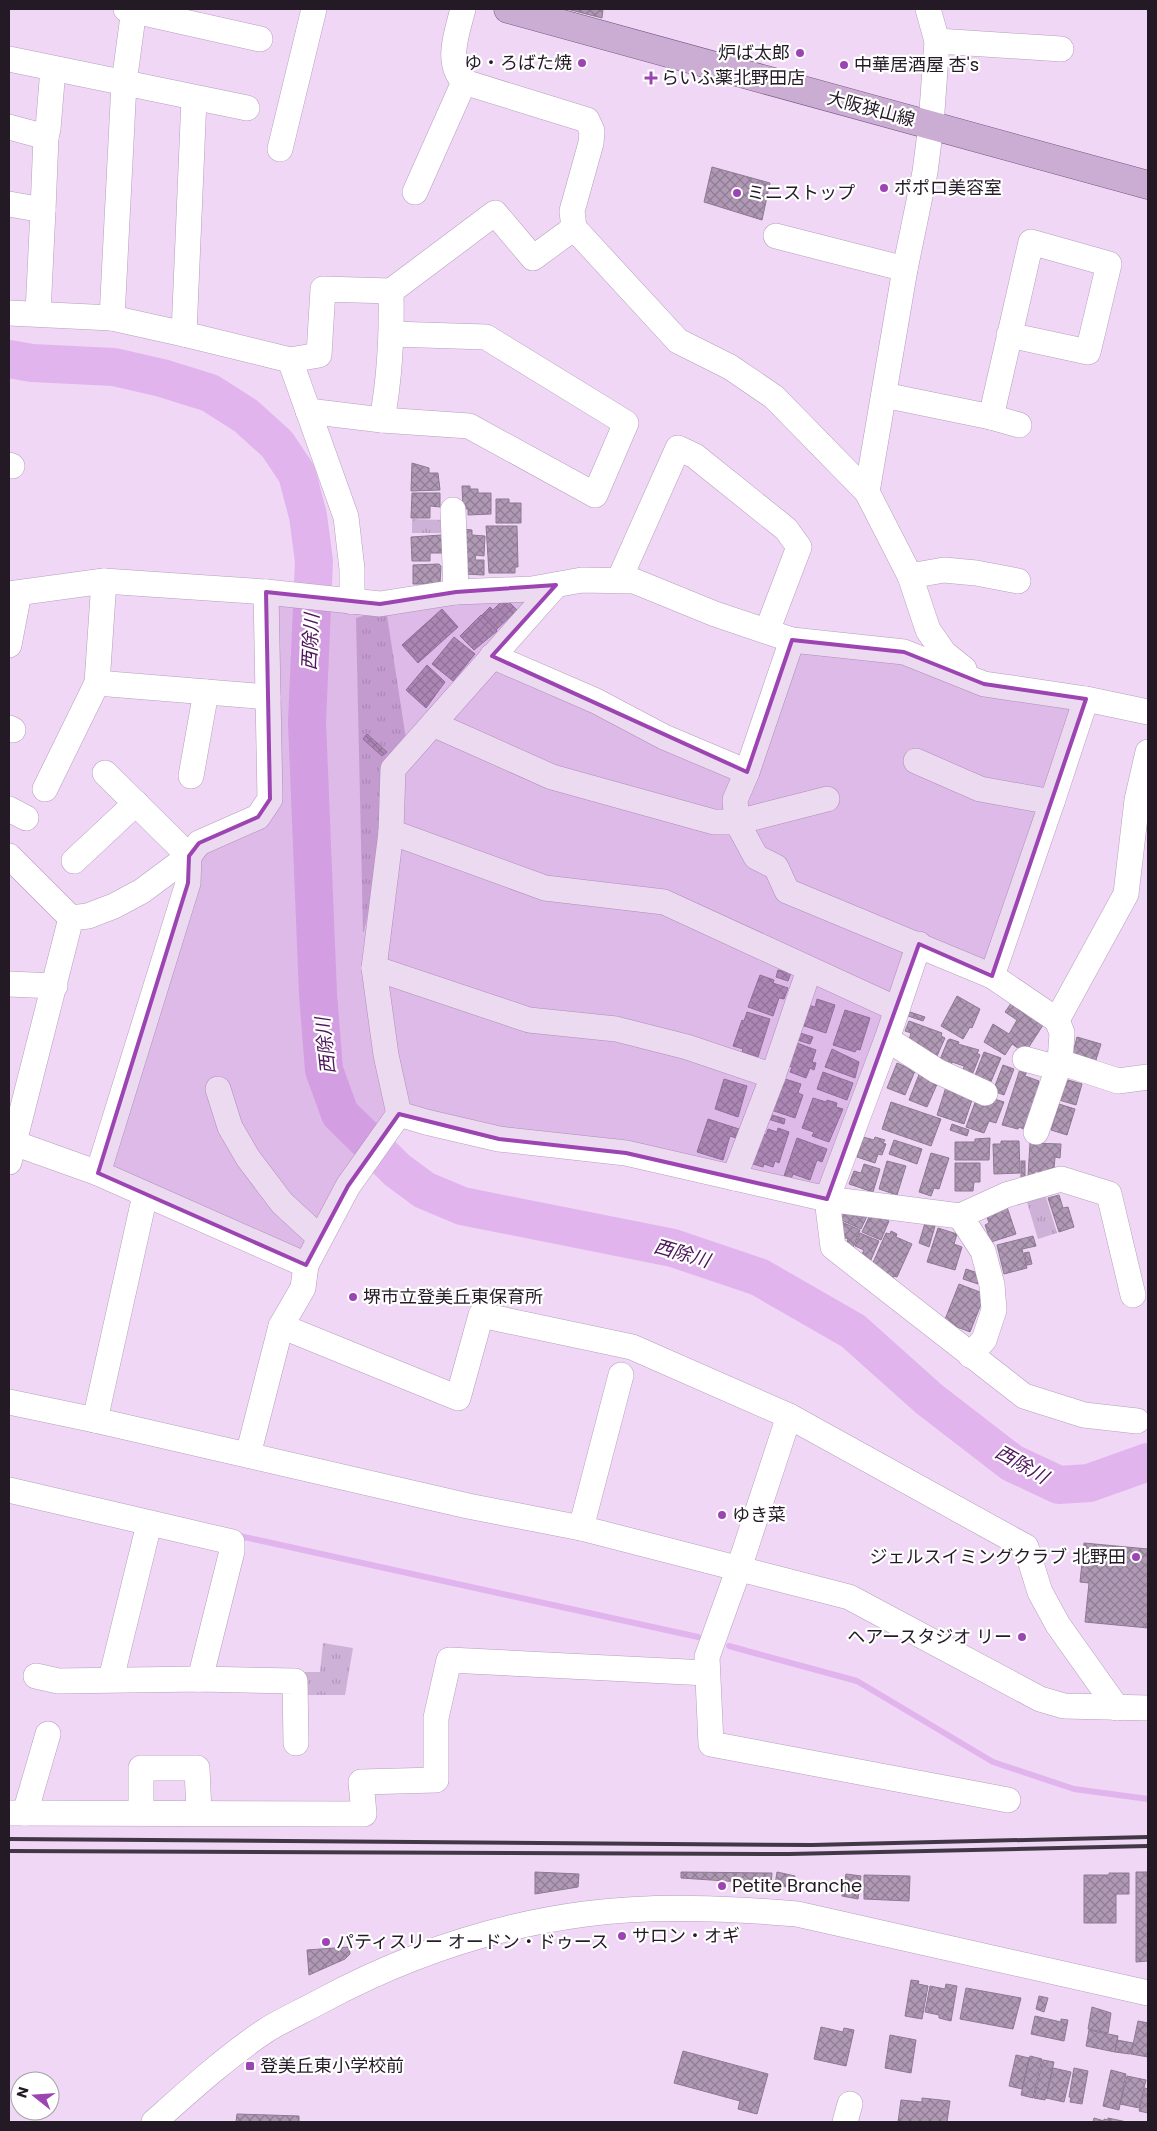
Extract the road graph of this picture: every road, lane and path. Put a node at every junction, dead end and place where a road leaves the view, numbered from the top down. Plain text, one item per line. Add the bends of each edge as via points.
1 (131, 9) edge
2 (314, 9) edge
3 (463, 9) edge
4 (508, 9) edge
5 (928, 9) edge
6 (260, 39) dead end
7 (937, 41) junction
8 (1061, 48) dead end
9 (9, 59) edge
10 (53, 69) junction
11 (464, 82) junction
12 (124, 83) junction
13 (194, 98) junction
14 (247, 108) dead end
15 (931, 125) junction
16 (9, 127) edge
17 (46, 137) junction
18 (280, 149) dead end
19 (1148, 185) edge
20 (415, 192) dead end
21 (9, 204) edge
22 (43, 210) junction
23 (574, 228) junction
24 (776, 236) dead end
25 (905, 269) junction
26 (391, 291) junction
27 (9, 313) edge
28 (38, 313) junction
29 (112, 318) junction
30 (184, 334) junction
31 (392, 334) junction
32 (1009, 335) junction
33 (290, 360) junction
34 (884, 395) junction
35 (308, 411) junction
36 (991, 417) junction
37 (382, 420) junction
38 (1019, 425) dead end
39 (867, 492) junction
40 (453, 510) dead end
41 (910, 576) junction
42 (618, 580) junction
43 (104, 581) junction
44 (1018, 581) dead end
45 (556, 585) junction
46 (274, 592) junction
47 (456, 592) junction
48 (14, 593) edge
49 (344, 601) junction
50 (928, 630) junction
51 (767, 631) junction
52 (792, 640) junction
53 (9, 645) edge
54 (904, 652) junction
55 (492, 656) junction
56 (97, 683) junction
57 (984, 684) junction
58 (206, 692) junction
59 (268, 697) junction
60 (1086, 699) junction
61 (1148, 712) edge
62 (433, 724) junction
63 (1148, 752) edge
64 (916, 761) dead end
65 (105, 772) dead end
66 (747, 772) junction
67 (191, 776) dead end
68 (45, 789) dead end
69 (826, 799) dead end
70 (1052, 802) junction
71 (136, 803) junction
72 (737, 822) junction
73 (391, 832) junction
74 (9, 856) edge
75 (189, 856) junction
76 (74, 861) dead end
77 (71, 918) junction
78 (919, 944) junction
79 (374, 968) junction
80 (809, 970) junction
81 (992, 976) junction
82 (9, 984) edge
83 (55, 986) junction
84 (897, 1009) junction
85 (1057, 1020) junction
86 (887, 1038) junction
87 (1025, 1059) dead end
88 (1059, 1065) junction
89 (773, 1076) junction
90 (1148, 1077) edge
91 (218, 1089) dead end
92 (984, 1093) dead end
93 (17, 1103) edge
94 (397, 1117) junction
95 (1036, 1132) dead end
96 (11, 1152) edge
97 (98, 1173) junction
98 (734, 1178) junction
99 (145, 1195) junction
100 (827, 1199) junction
101 (960, 1216) junction
102 (320, 1238) junction
103 (306, 1265) junction
104 (1133, 1295) dead end
105 (281, 1326) junction
106 (970, 1355) junction
107 (621, 1375) dead end
108 (9, 1402) edge
109 (789, 1416) junction
110 (95, 1420) junction
111 (1137, 1421) dead end
112 (248, 1455) junction
113 (9, 1490) edge
114 (149, 1524) junction
115 (581, 1528) junction
116 (739, 1568) junction
117 (708, 1673) junction
118 (36, 1676) dead end
119 (111, 1679) junction
120 (200, 1679) junction
121 (1117, 1708) junction
122 (1148, 1708) edge
123 (48, 1734) dead end
124 (296, 1743) dead end
125 (1008, 1800) dead end
126 (17, 1813) edge
127 (140, 1813) junction
128 (200, 1813) junction
129 (1148, 1993) edge
130 (154, 2122) edge

1 - 6 street
1 - 12 street
2 - 18 street
3 - 11 street via 453,48 457,74
4 - 15 main road, 大阪狭山線
5 - 7 street
7 - 8 street
7 - 15 street
9 - 10 street
10 - 12 street
10 - 17 street
11 - 20 street
11 - 23 street via 587,120 592,131 591,143 572,211
12 - 13 street
12 - 29 street
13 - 14 street
13 - 30 street
15 - 19 main road, 大阪狭山線
15 - 25 street
16 - 17 street
17 - 22 street
21 - 22 street
22 - 28 street
23 - 26 street via 533,258 495,214
23 - 39 street via 678,341 730,367 774,397
24 - 25 street
25 - 34 street
26 - 31 street
26 - 33 street via 323,290 319,355
27 - 28 street
28 - 29 street
29 - 30 street
30 - 33 street
31 - 37 street
31 - 37 street via 486,337 626,423 596,495 468,426
32 - 32 street via 1088,352 1109,264 1030,242
32 - 36 street
33 - 35 street
34 - 36 street
34 - 39 street
35 - 37 street
35 - 49 street via 346,517 352,569
36 - 38 street
39 - 41 street
40 - 47 street
41 - 44 street via 944,570
41 - 50 street
42 - 45 street via 582,580
42 - 51 street via 634,581
42 - 51 street via 678,448 695,456 786,529 799,547
43 - 46 street
43 - 48 street
43 - 56 street
45 - 47 street
45 - 55 street
46 - 49 street
46 - 59 street
47 - 49 street via 380,604
48 - 53 street
50 - 54 street
50 - 57 street via 944,653
51 - 52 street
52 - 54 street
52 - 66 street
54 - 57 street
55 - 62 street
55 - 66 street via 596,701 664,738
56 - 58 street
56 - 68 street
57 - 60 street
58 - 59 street
58 - 67 street
59 - 75 street via 270,799 258,817 199,843
60 - 61 street
60 - 70 street
62 - 72 street via 552,777 714,822
62 - 73 street via 393,769
63 - 85 street via 1137,800 1126,894
64 - 70 street via 980,789
65 - 71 street
66 - 72 street via 735,800
69 - 72 street
70 - 81 street
71 - 75 street
71 - 76 street
72 - 78 street via 756,857 776,867 787,891
73 - 79 street
73 - 80 street via 545,888 664,902
74 - 77 street
75 - 77 street via 142,891 114,906 88,916
75 - 97 street via 188,883
77 - 83 street
78 - 81 street
78 - 84 street
79 - 89 street via 529,1020 616,1029
79 - 94 street
80 - 84 street
80 - 89 street
81 - 85 street
82 - 83 street
83 - 93 street
84 - 86 street
85 - 88 street via 1062,1034
86 - 92 street via 937,1071
86 - 100 street
87 - 88 street
88 - 90 street via 1118,1081
88 - 95 street
89 - 98 street
91 - 102 street via 230,1127 248,1158 282,1203
93 - 96 street
94 - 98 street via 499,1139 626,1153
94 - 102 street via 348,1186
96 - 97 street
97 - 99 street
98 - 100 street
99 - 103 street
99 - 110 street
100 - 101 street
100 - 106 street via 833,1247
101 - 104 street via 1006,1194 1061,1178 1109,1194
101 - 106 street via 983,1251 992,1285 994,1310 984,1340
102 - 103 street
103 - 105 street via 302,1288
105 - 109 street via 458,1398 481,1315 632,1347
105 - 112 street
106 - 111 street via 1024,1396 1084,1415
107 - 115 street
108 - 110 street
109 - 116 street
109 - 121 street via 1026,1547 1040,1592 1058,1625
110 - 112 street
112 - 115 street via 468,1506
113 - 114 street
114 - 119 street
114 - 120 street via 232,1542
115 - 116 street
116 - 117 street via 707,1657
116 - 121 street via 849,1597 1040,1699 1064,1706
117 - 125 street via 711,1744
117 - 128 street via 449,1660 436,1718 436,1780 361,1782 364,1814
118 - 119 street via 58,1681
119 - 120 street
120 - 124 street via 295,1681
121 - 122 street
123 - 126 street
126 - 127 street
127 - 128 street
127 - 128 street via 141,1768 197,1768
129 - 130 street via 797,1914 660,1910 586,1914 473,1938 405,1961 340,1991 265,2031

